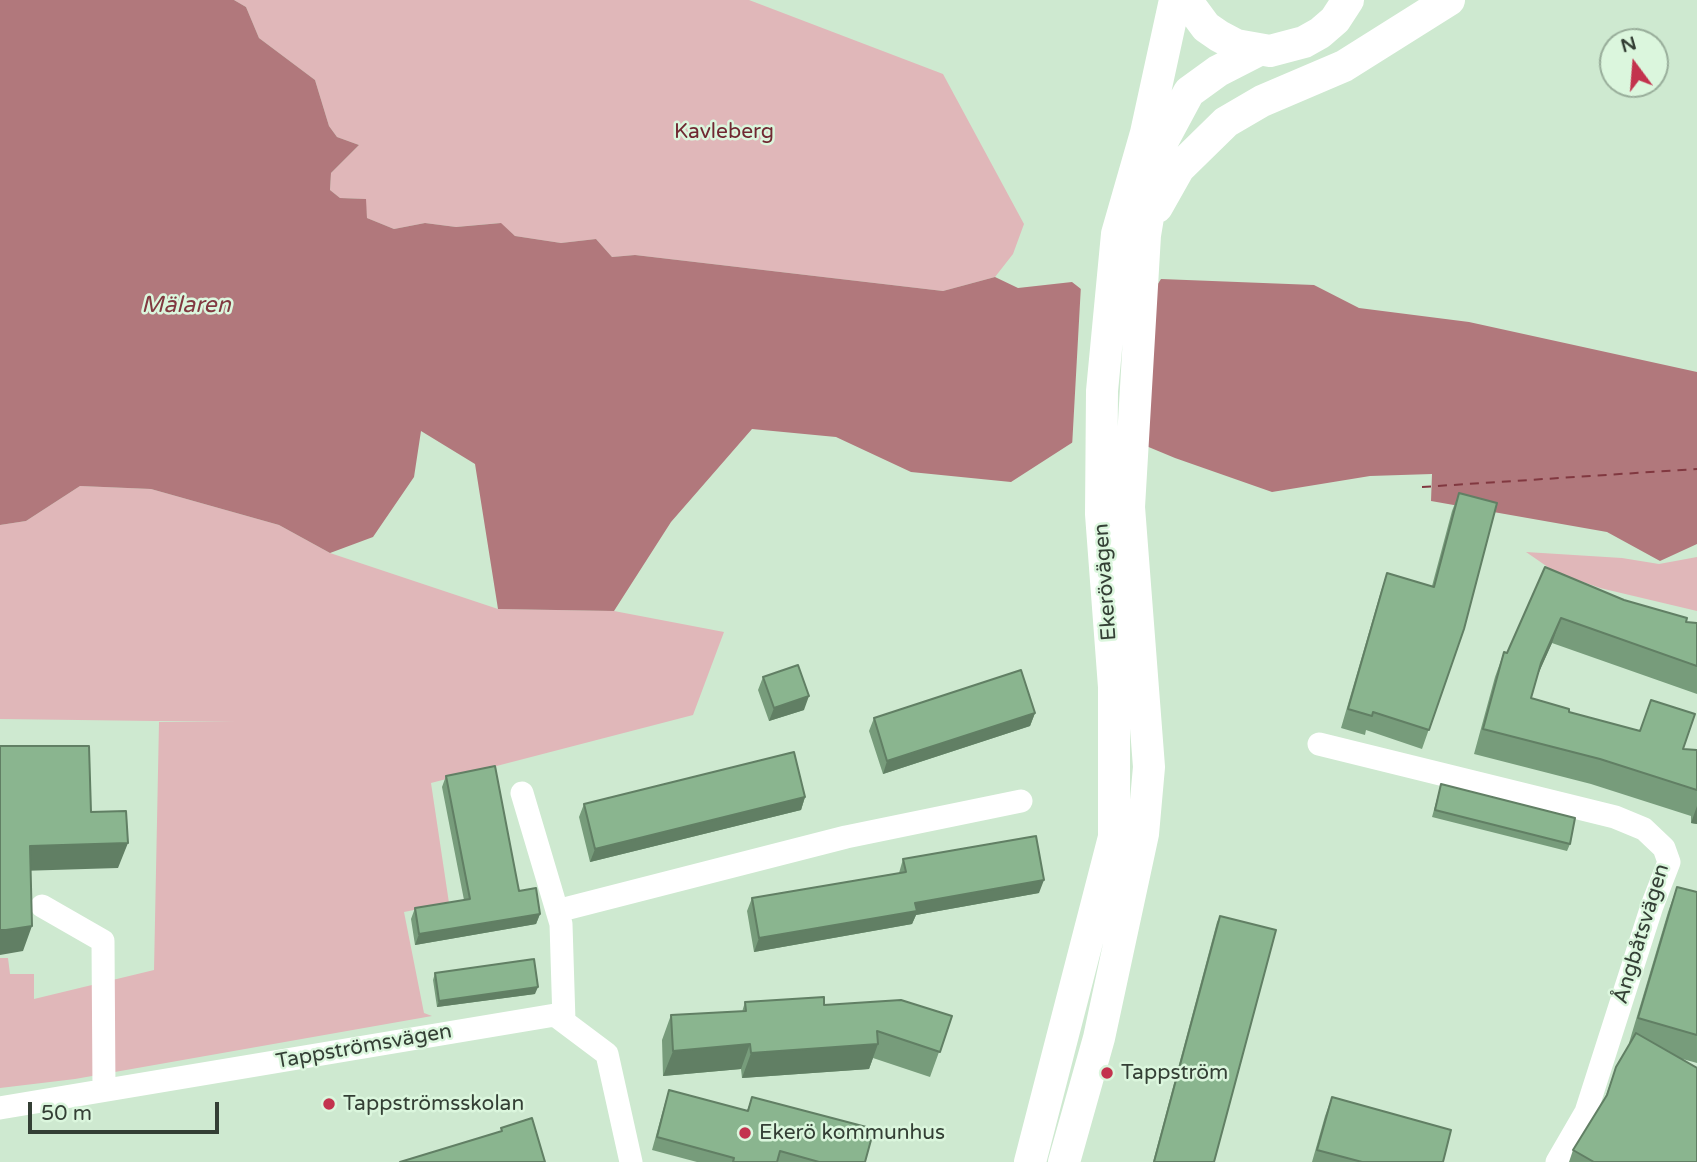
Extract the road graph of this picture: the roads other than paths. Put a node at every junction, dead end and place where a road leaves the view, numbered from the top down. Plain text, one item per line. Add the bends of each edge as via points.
1 (1175, 0) edge
2 (1185, 0) edge
3 (1370, 0) edge
4 (1449, 0) edge
5 (1341, 10) edge
6 (1259, 50) junction
7 (1136, 231) junction
8 (1319, 744) dead end
9 (522, 793) dead end
10 (1021, 801) dead end
11 (42, 906) dead end
12 (556, 911) junction
13 (564, 1021) junction
14 (104, 1090) junction
15 (0, 1108) edge
16 (631, 1162) edge
17 (1030, 1162) edge
18 (1064, 1162) edge
19 (1558, 1162) edge

1 - 7 main road, Ekerövägen via 1146,133
2 - 6 main road via 1219,36
3 - 5 main road
4 - 7 main road, Ekerövägen via 1344,66 1226,121 1179,168
5 - 6 main road via 1304,42
6 - 7 main road, Ekerövägen via 1189,92 1160,146
7 - 17 main road, Ekerövägen via 1102,391 1101,514 1114,687 1114,837
7 - 18 main road, Ekerövägen via 1129,508 1149,767 1143,834 1099,1038
8 - 19 street, Ångbåtsvägen via 1615,817 1644,828 1664,848 1669,862 1590,1099
9 - 12 street
10 - 12 street via 846,837
11 - 14 street via 103,941
12 - 13 street via 561,924
13 - 14 street, Tappströmsvägen via 555,1015
13 - 16 street via 607,1054
14 - 15 street, Tappströmsvägen

